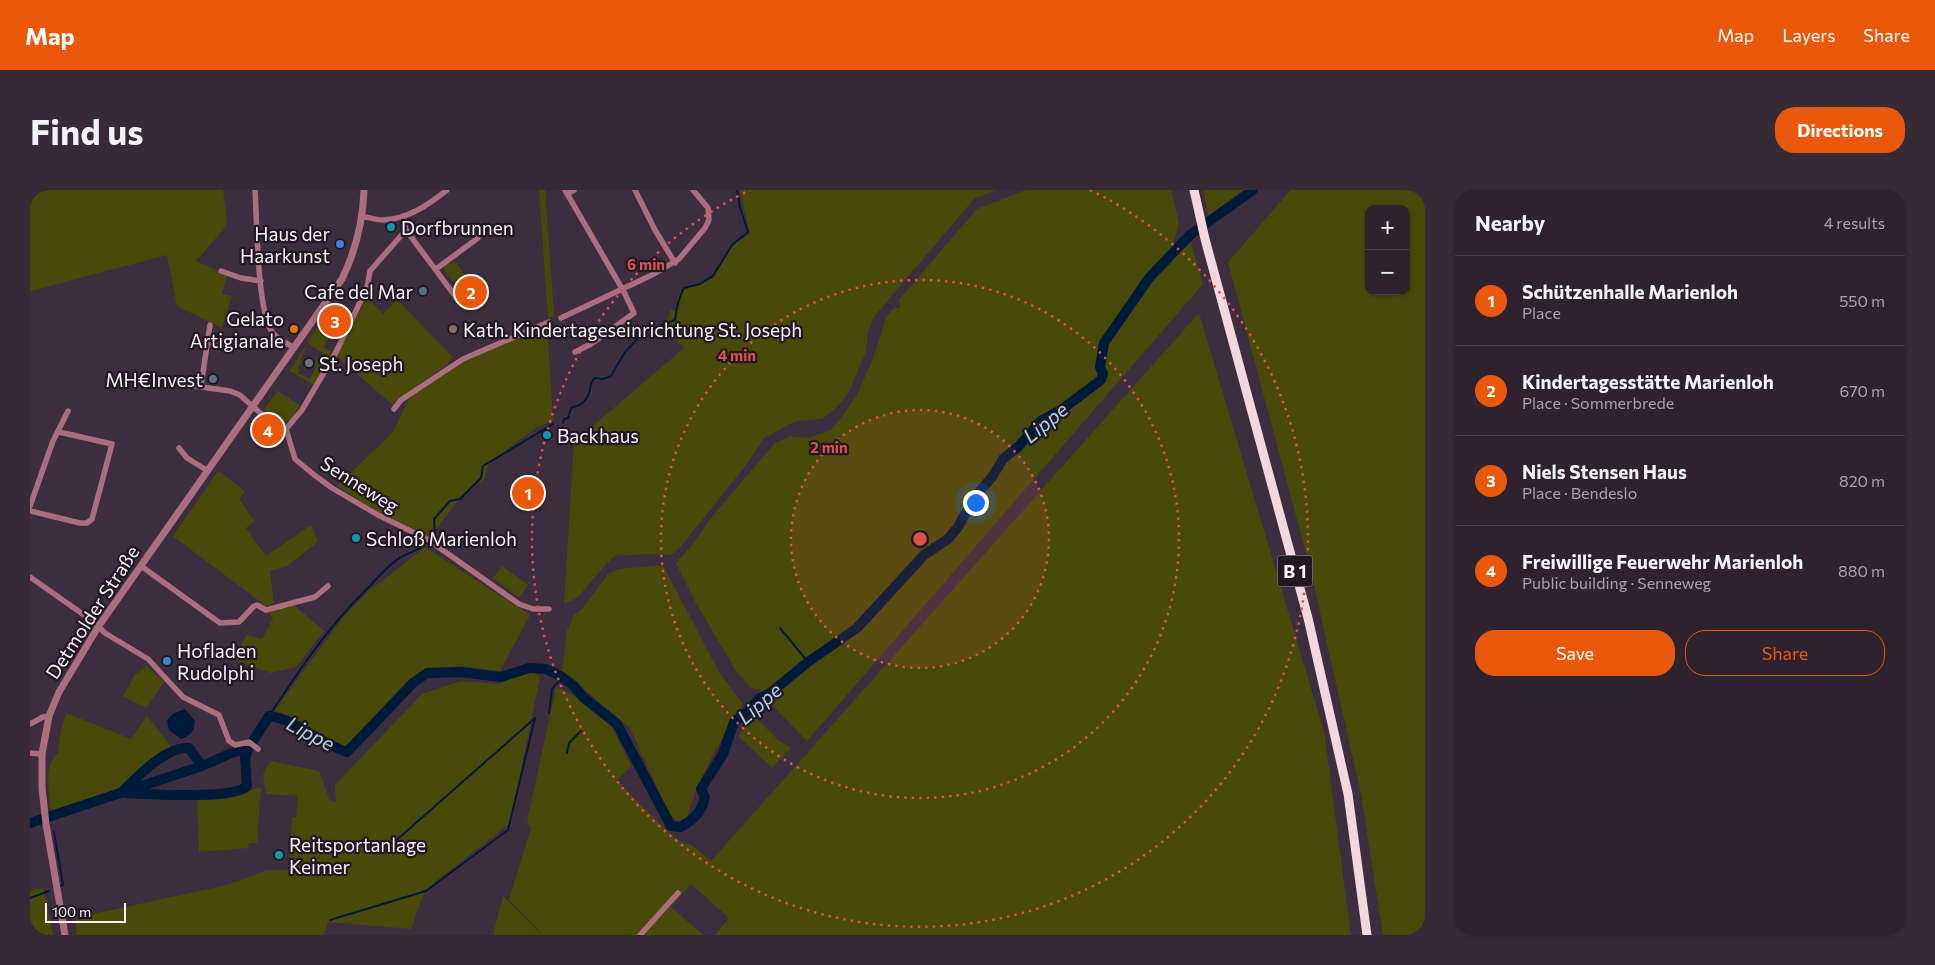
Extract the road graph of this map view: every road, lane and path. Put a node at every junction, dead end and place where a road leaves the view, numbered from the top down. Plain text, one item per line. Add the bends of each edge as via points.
1 (255, 190) edge
2 (364, 190) edge
3 (447, 190) edge
4 (574, 190) edge
5 (635, 190) edge
6 (694, 190) edge
7 (1194, 190) edge
8 (566, 192) edge
9 (403, 216) junction
10 (363, 217) junction
11 (406, 230) junction
12 (478, 238) dead end
13 (675, 263) junction
14 (436, 269) junction
15 (221, 271) dead end
16 (261, 281) junction
17 (622, 289) junction
18 (466, 307) dead end
19 (560, 318) dead end
20 (548, 322) dead end
21 (210, 325) dead end
22 (207, 342) junction
23 (216, 345) dead end
24 (294, 348) junction
25 (575, 352) dead end
26 (188, 385) dead end
27 (201, 386) junction
28 (254, 406) junction
29 (394, 409) dead end
30 (68, 411) dead end
31 (286, 429) junction
32 (59, 432) junction
33 (179, 448) dead end
34 (208, 471) junction
35 (30, 506) edge
36 (30, 510) edge
37 (141, 566) junction
38 (30, 577) edge
39 (328, 586) dead end
40 (549, 609) dead end
41 (98, 627) junction
42 (50, 716) junction
43 (30, 724) edge
44 (257, 747) dead end
45 (30, 753) edge
46 (42, 754) junction
47 (678, 893) dead end
48 (65, 935) edge
49 (640, 935) edge
50 (1367, 935) edge

1 - 16 street
2 - 10 street, Detmolder Straße
3 - 9 street via 426,207
4 - 8 street
5 - 13 street
6 - 13 street via 708,208 710,220
7 - 50 highway, B 1 via 1310,628 1348,794
8 - 17 street
9 - 10 street via 382,220
9 - 11 street
10 - 24 street, Detmolder Straße via 355,250 342,279
11 - 14 street
11 - 31 street via 370,271 367,288 336,352 302,410
12 - 14 street
13 - 17 street
14 - 18 street
15 - 16 street
16 - 24 street via 270,327 274,334
17 - 19 street
17 - 25 street via 634,313
20 - 29 street via 463,358 401,400
21 - 22 street
22 - 23 street
22 - 27 street
24 - 28 street, Detmolder Straße
26 - 27 street
27 - 28 street via 230,391
28 - 31 street
28 - 34 street, Detmolder Straße
30 - 32 street
31 - 40 street, Senneweg via 294,459 332,488 430,541 519,604 532,609
32 - 35 street
32 - 36 street via 112,444 92,519 80,523
33 - 34 street via 187,458
34 - 37 street, Detmolder Straße
37 - 39 street via 220,623 239,622 254,606 266,610 315,597
37 - 41 street, Detmolder Straße
38 - 41 street
41 - 42 street, Detmolder Straße via 58,692
41 - 44 street via 148,659 183,697 219,715 228,741 235,745 249,742
42 - 43 street
42 - 46 street, Detmolder Straße
45 - 46 street
46 - 48 street, Detmolder Straße via 44,814
47 - 49 street

